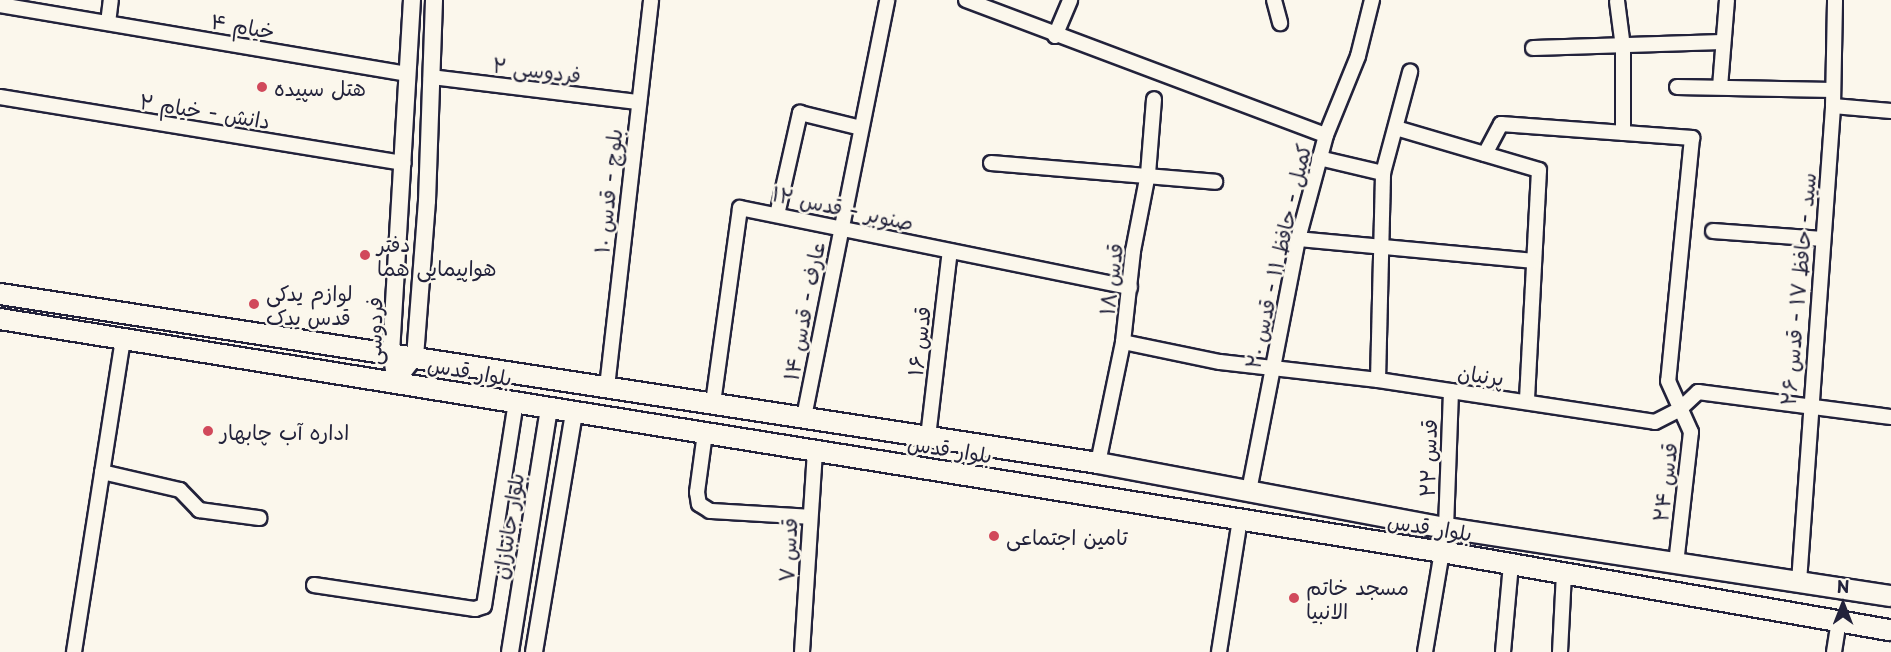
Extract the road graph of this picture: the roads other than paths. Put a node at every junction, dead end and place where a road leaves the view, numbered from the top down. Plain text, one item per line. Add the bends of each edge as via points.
1 (111, 0) edge
2 (412, 0) edge
3 (434, 0) edge
4 (651, 0) edge
5 (887, 0) edge
6 (966, 0) edge
7 (1070, 0) edge
8 (1274, 0) edge
9 (1372, 0) edge
10 (1727, 0) edge
11 (1835, 0) edge
12 (1617, 1) edge
13 (0, 5) edge
14 (108, 23) junction
15 (1280, 23) dead end
16 (1055, 36) junction
17 (1723, 42) junction
18 (1623, 47) junction
19 (1533, 48) dead end
20 (1410, 72) dead end
21 (408, 74) junction
22 (431, 77) junction
23 (1677, 87) dead end
24 (1720, 87) junction
25 (1833, 90) junction
26 (0, 97) edge
27 (1154, 99) dead end
28 (638, 102) junction
29 (1833, 106) junction
30 (1891, 111) edge
31 (861, 128) junction
32 (1396, 128) junction
33 (1623, 133) junction
34 (1326, 135) junction
35 (1485, 154) junction
36 (1319, 158) junction
37 (404, 163) junction
38 (991, 163) dead end
39 (1383, 173) junction
40 (1148, 174) junction
41 (1215, 182) dead end
42 (777, 215) junction
43 (841, 229) junction
44 (1713, 231) dead end
45 (1298, 239) junction
46 (1823, 239) junction
47 (1381, 247) junction
48 (950, 250) junction
49 (1533, 261) junction
50 (1130, 287) junction
51 (0, 294) edge
52 (127, 313) junction
53 (0, 319) edge
54 (123, 339) junction
55 (1123, 342) junction
56 (391, 353) junction
57 (415, 357) junction
58 (1272, 368) junction
59 (1378, 380) junction
60 (396, 381) junction
61 (607, 387) junction
62 (1451, 391) junction
63 (516, 402) junction
64 (1527, 402) junction
65 (713, 403) junction
66 (549, 408) junction
67 (1808, 408) junction
68 (1680, 409) junction
69 (574, 412) junction
70 (804, 417) junction
71 (1891, 417) edge
72 (705, 433) junction
73 (928, 437) junction
74 (814, 451) junction
75 (1098, 463) junction
76 (102, 472) junction
77 (1250, 491) junction
78 (810, 516) junction
79 (259, 518) dead end
80 (1240, 519) junction
81 (1446, 528) junction
82 (1442, 552) junction
83 (1676, 563) junction
84 (1511, 564) junction
85 (1564, 572) junction
86 (1799, 582) junction
87 (314, 585) dead end
88 (1891, 596) edge
89 (1839, 620) junction
90 (1891, 630) edge
91 (74, 652) edge
92 (510, 652) edge
93 (534, 652) edge
94 (802, 652) edge
95 (1219, 652) edge
96 (1425, 652) edge
97 (1503, 652) edge
98 (1560, 652) edge
99 (1834, 652) edge

1 - 14 street
2 - 21 street, فردوسی
3 - 22 street, فردوسی
4 - 28 street, بلوچ - قدس ۱۰
5 - 31 street, عارف - قدس ۱۴
6 - 16 street
7 - 16 street
8 - 15 street
9 - 34 street, کمیل - حافظ ۱۱ - قدس ۲۰ via 1358,56
10 - 17 street
11 - 25 street, سید - حافظ ۱۷ - قدس ۲۶
12 - 18 street
13 - 14 street, خیام ۴
14 - 21 street, خیام ۴
16 - 34 street
17 - 18 street
17 - 24 street
18 - 19 street
18 - 33 street
20 - 32 street
21 - 37 street, فردوسی
22 - 28 street, فردوسی ۲
22 - 57 street, فردوسی via 427,201
23 - 24 street
24 - 25 street
25 - 29 street, سید - حافظ ۱۷ - قدس ۲۶
26 - 37 street, دانش - خیام ۲
27 - 40 street, قدس ۱۸
28 - 61 street, بلوچ - قدس ۱۰
29 - 30 street
29 - 46 street, سید - حافظ ۱۷ - قدس ۲۶
31 - 42 street via 800,113
31 - 43 street, عارف - قدس ۱۴
32 - 35 street
32 - 39 street
33 - 35 street via 1502,124
33 - 68 street, قدس ۲۴ via 1692,138 1668,381
34 - 36 street, کمیل - حافظ ۱۱ - قدس ۲۰
35 - 49 street via 1539,170
36 - 39 street
36 - 45 street, کمیل - حافظ ۱۱ - قدس ۲۰
37 - 56 street, فردوسی
38 - 40 street
39 - 47 street
40 - 41 street
40 - 50 street, قدس ۱۸
42 - 43 street, صنوبر - قدس ۱۲
42 - 65 street, صنوبر - قدس ۱۲ via 740,208
43 - 48 street, صنوبر - قدس ۱۲
43 - 70 street, عارف - قدس ۱۴
44 - 46 street
45 - 47 street
45 - 58 street, کمیل - حافظ ۱۱ - قدس ۲۰
46 - 67 street, سید - حافظ ۱۷ - قدس ۲۶
47 - 49 street
47 - 59 street
48 - 50 street, صنوبر - قدس ۱۲
48 - 73 street, قدس ۱۶
49 - 64 street
50 - 55 street, قدس ۱۸
51 - 52 main road, بلوار قدس
52 - 54 main road
52 - 56 main road, بلوار قدس
53 - 54 main road, بلوار قدس
54 - 60 main road, بلوار قدس
54 - 76 street
55 - 58 street, پرنیان
55 - 75 street, قدس ۱۸
56 - 57 main road, بلوار قدس
56 - 60 street, فردوسی
57 - 60 street, فردوسی
57 - 61 main road, بلوار قدس
58 - 59 street, پرنیان
58 - 77 street, کمیل - حافظ ۱۱ - قدس ۲۰
59 - 62 street, پرنیان
60 - 63 main road, بلوار قدس
61 - 65 main road, بلوار قدس
62 - 64 street, پرنیان
62 - 81 street, قدس ۲۲
63 - 66 main road, بلوار قدس
63 - 87 street via 484,606 475,609
64 - 68 street, پرنیان via 1656,422
65 - 70 main road, بلوار قدس
66 - 69 main road, بلوار قدس
66 - 92 street, بلوار جانبازان
67 - 68 street, پرنیان via 1698,392
67 - 71 street
67 - 86 street, سید - حافظ ۱۷ - قدس ۲۶
68 - 83 street, قدس ۲۴ via 1691,432
69 - 72 main road, بلوار قدس
69 - 93 street
70 - 73 main road, بلوار قدس
72 - 74 main road, بلوار قدس
72 - 78 street via 697,492 699,504 710,511
73 - 75 main road, بلوار قدس
74 - 78 street, قدس ۷
74 - 80 main road, بلوار قدس
75 - 77 main road, بلوار قدس
76 - 79 street via 180,490 199,510
76 - 91 street
77 - 81 main road, بلوار قدس
78 - 94 street, قدس ۷
80 - 82 main road, بلوار قدس
80 - 95 street
81 - 82 street, قدس ۲۲
81 - 83 main road, بلوار قدس
82 - 84 main road, بلوار قدس
82 - 96 street, قدس ۲۲
83 - 86 main road, بلوار قدس
84 - 85 main road, بلوار قدس
84 - 97 street
85 - 89 main road, بلوار قدس
85 - 98 street
86 - 88 main road, بلوار قدس
89 - 90 main road, بلوار قدس
89 - 99 street

